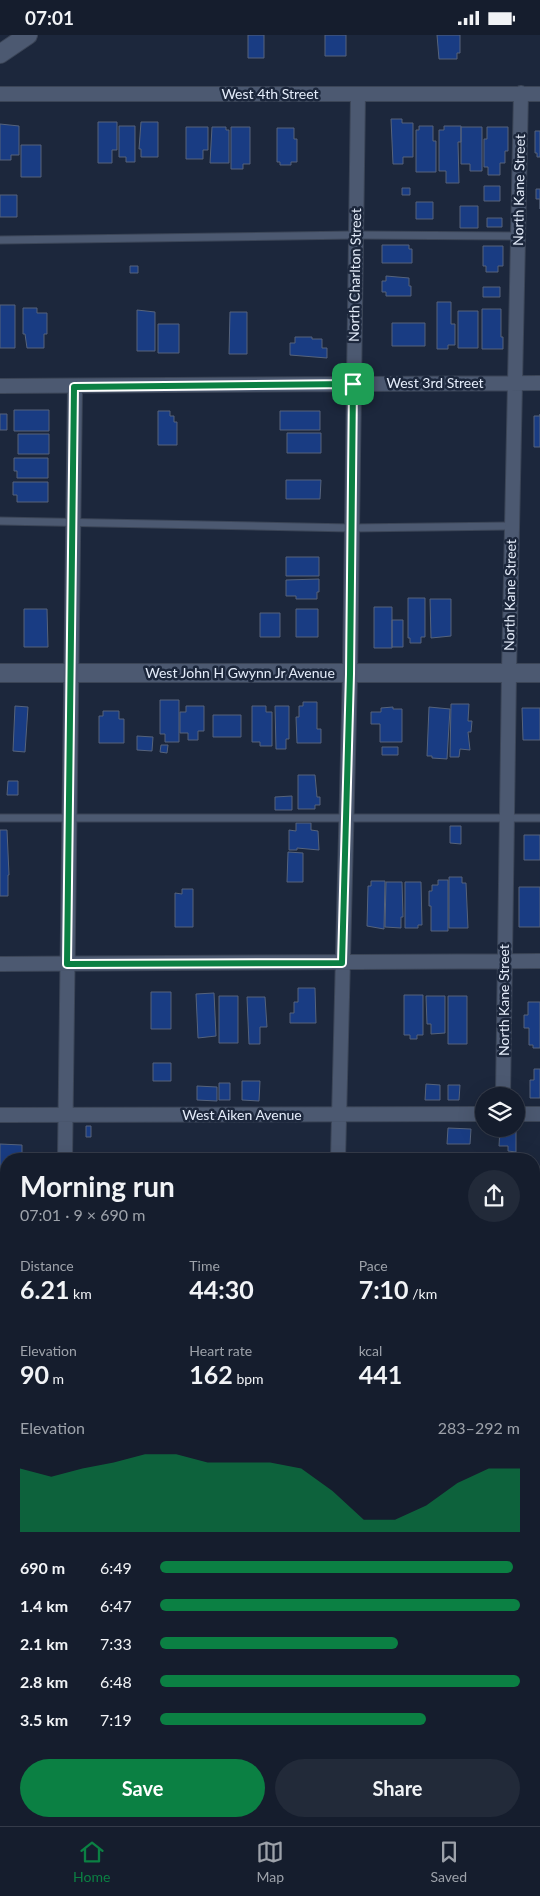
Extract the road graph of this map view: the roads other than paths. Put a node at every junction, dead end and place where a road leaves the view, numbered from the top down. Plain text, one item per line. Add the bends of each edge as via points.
1 (28, 35) edge
2 (0, 54) edge
3 (0, 93) edge
4 (521, 93) junction
5 (540, 93) edge
6 (358, 94) junction
7 (355, 235) junction
8 (518, 237) junction
9 (0, 240) edge
10 (515, 383) junction
11 (540, 383) edge
12 (353, 384) junction
13 (0, 387) edge
14 (74, 387) junction
15 (0, 521) edge
16 (73, 521) junction
17 (512, 526) junction
18 (351, 528) junction
19 (70, 672) junction
20 (0, 673) edge
21 (509, 673) junction
22 (540, 673) edge
23 (350, 674) junction
24 (69, 817) junction
25 (0, 818) edge
26 (346, 818) junction
27 (506, 818) junction
28 (540, 818) edge
29 (504, 961) junction
30 (540, 961) edge
31 (342, 963) junction
32 (0, 964) edge
33 (67, 964) junction
34 (503, 1087) edge
35 (475, 1114) edge
36 (525, 1114) edge
37 (540, 1114) edge
38 (0, 1115) edge
39 (66, 1115) junction
40 (339, 1115) junction
41 (65, 1153) edge
42 (338, 1153) edge

1 - 2 street
3 - 6 street, West 4th Street
4 - 5 street, West 4th Street
4 - 6 street, West 4th Street
4 - 8 street, North Kane Street
6 - 7 street, North Charlton Street
7 - 8 lane
7 - 9 lane
7 - 12 street, North Charlton Street
8 - 10 street, North Kane Street
10 - 11 street, West 3rd Street
10 - 12 street, West 3rd Street
10 - 17 street, North Kane Street
12 - 14 street, West 3rd Street
12 - 18 street, North Charlton Street
13 - 14 street, West 3rd Street
14 - 16 street
15 - 16 lane
16 - 18 lane
16 - 19 street
17 - 18 lane
17 - 21 street, North Kane Street
18 - 23 street, North Charlton Street
19 - 20 street, West John H Gwynn Jr Avenue
19 - 23 street, West John H Gwynn Jr Avenue
19 - 24 street
21 - 22 street, West John H Gwynn Jr Avenue
21 - 23 street, West John H Gwynn Jr Avenue
21 - 27 street, North Kane Street
23 - 26 street, North Charlton Street
24 - 25 lane
24 - 26 lane
24 - 33 street
26 - 27 lane
26 - 31 street, North Charlton Street
27 - 28 lane
27 - 29 street, North Kane Street
29 - 30 street
29 - 31 street
29 - 34 street, North Kane Street
31 - 33 street
31 - 40 street, North Charlton Street
32 - 33 street
33 - 39 street
35 - 40 street, West Aiken Avenue
36 - 37 street
38 - 39 street, West Aiken Avenue
39 - 40 street, West Aiken Avenue
39 - 41 street
40 - 42 street, North Charlton Street

